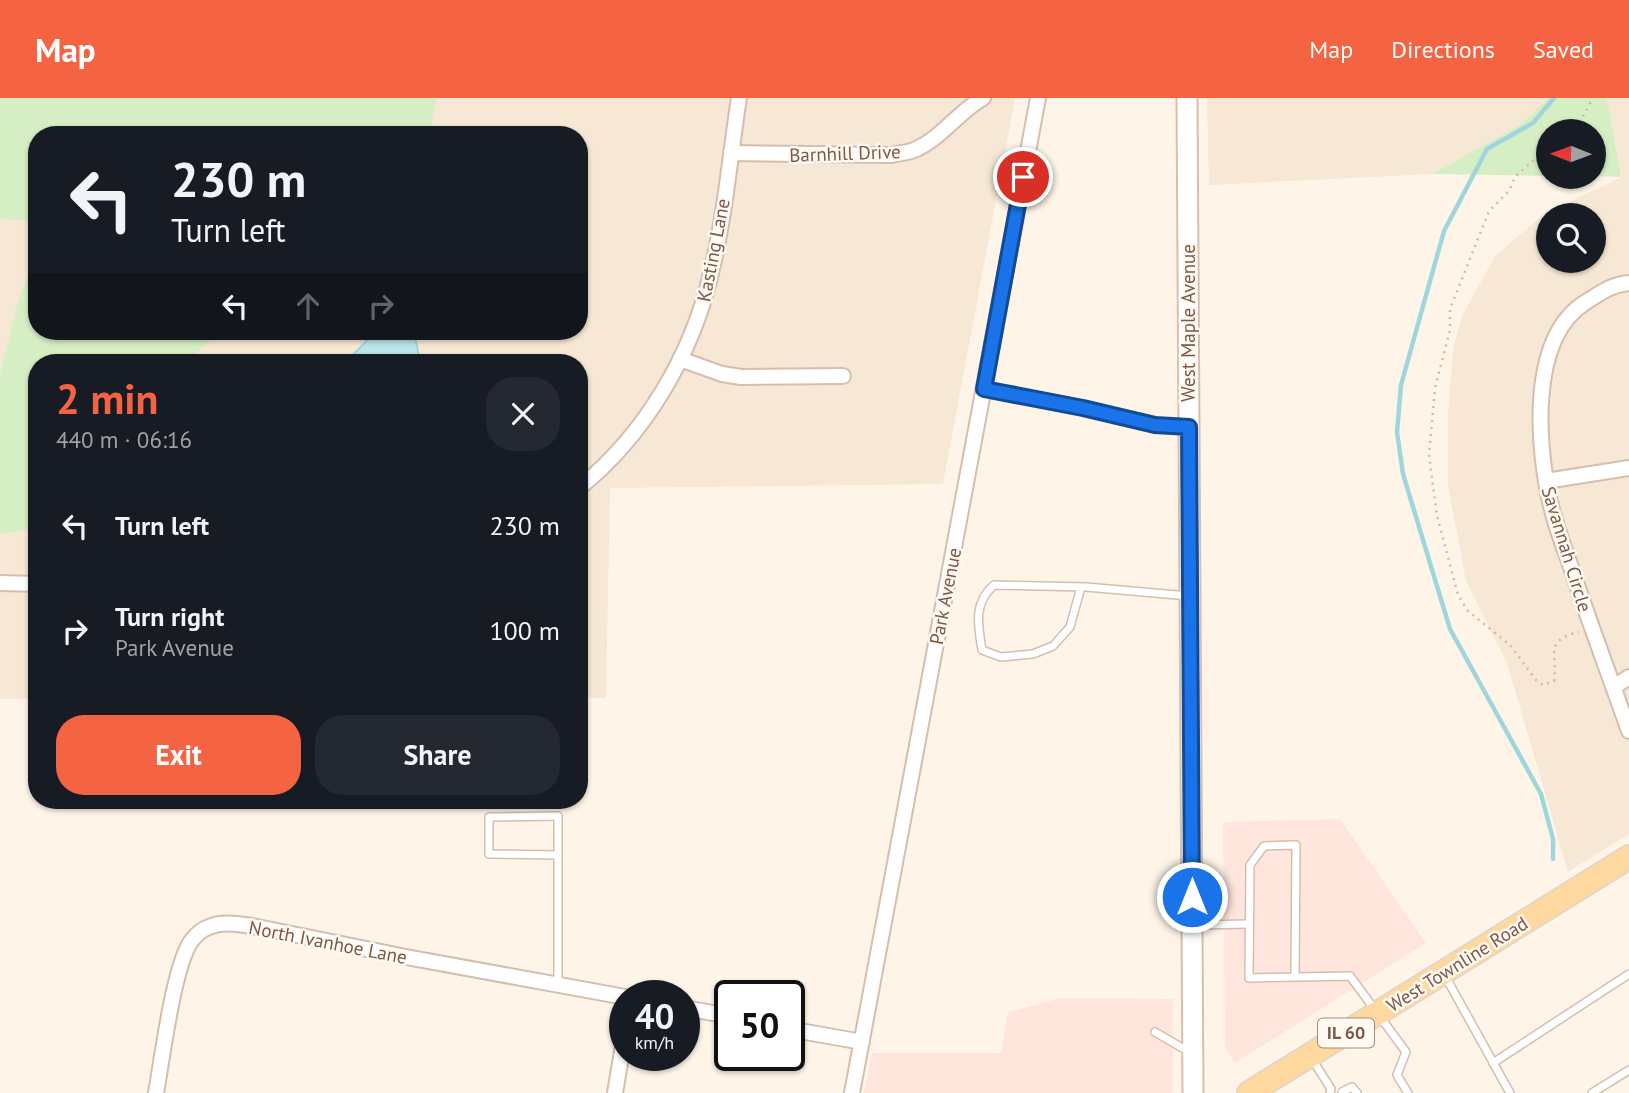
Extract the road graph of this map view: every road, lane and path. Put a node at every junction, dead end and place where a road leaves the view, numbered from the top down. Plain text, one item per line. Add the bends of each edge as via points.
1 (740, 98) edge
2 (983, 98) edge
3 (1038, 98) edge
4 (1187, 98) edge
5 (1593, 98) edge
6 (1582, 119) edge
7 (731, 153) junction
8 (1536, 158) edge
9 (1629, 283) edge
10 (680, 359) junction
11 (843, 376) dead end
12 (984, 389) junction
13 (1189, 427) junction
14 (1629, 468) edge
15 (588, 481) edge
16 (1546, 481) junction
17 (0, 583) edge
18 (28, 584) edge
19 (1082, 587) junction
20 (1190, 596) junction
21 (1591, 629) junction
22 (1629, 677) edge
23 (1614, 687) junction
24 (1629, 731) edge
25 (558, 855) junction
26 (1629, 857) edge
27 (1249, 924) junction
28 (1192, 925) junction
29 (1443, 972) junction
30 (1629, 974) edge
31 (1295, 977) junction
32 (558, 985) junction
33 (609, 994) edge
34 (1378, 1013) junction
35 (805, 1032) edge
36 (1156, 1032) dead end
37 (862, 1042) junction
38 (1193, 1055) junction
39 (1310, 1055) junction
40 (1493, 1063) junction
41 (1629, 1070) edge
42 (619, 1071) edge
43 (1330, 1091) edge
44 (156, 1093) edge
45 (615, 1093) edge
46 (852, 1093) edge
47 (1193, 1093) edge
48 (1249, 1093) edge
49 (1342, 1093) edge
50 (1357, 1093) edge
51 (1408, 1093) edge
52 (1510, 1093) edge
53 (1592, 1093) edge

1 - 7 street, Kasting Lane
2 - 7 street, Barnhill Drive via 913,151 892,155
3 - 12 street, Park Avenue
4 - 13 main road, West Maple Avenue
5 - 6 path
7 - 10 street, Kasting Lane via 712,272
8 - 21 path via 1489,211 1454,297 1435,388 1429,455 1437,516 1458,596 1468,611 1510,645 1543,685 1554,681 1554,647 1561,638
9 - 16 street, Savannah Circle via 1614,285 1573,310 1551,343 1543,380
10 - 11 street via 741,377
10 - 15 street, Kasting Lane via 628,441
12 - 13 lane via 1155,425
12 - 37 street, Park Avenue
13 - 20 main road, West Maple Avenue
14 - 16 street
16 - 21 street, Savannah Circle
17 - 18 street
19 - 19 lane via 994,585 983,594 977,619 982,650 1001,657 1033,654 1053,646 1070,627
19 - 20 lane
20 - 28 main road, West Maple Avenue
21 - 23 street, Savannah Circle
22 - 23 street
23 - 24 street, Savannah Circle
25 - 25 lane via 558,816 489,817 489,854
25 - 32 lane
26 - 29 main road, West Townline Road / IL 60
27 - 28 lane
27 - 31 lane via 1248,978
27 - 31 lane via 1250,866 1264,846 1296,845
28 - 38 main road, West Maple Avenue
29 - 34 main road, West Townline Road / IL 60
29 - 40 lane
30 - 40 lane
31 - 34 lane via 1350,976
32 - 33 street, North Ivanhoe Lane
32 - 44 street, North Ivanhoe Lane via 252,926 210,926 186,951
34 - 39 main road, West Townline Road / IL 60
34 - 51 lane via 1406,1052 1397,1075
35 - 37 street
36 - 38 lane
37 - 46 street, Park Avenue
38 - 47 main road, West Maple Avenue
39 - 43 lane
39 - 48 main road, West Townline Road / IL 60 via 1275,1082
40 - 52 lane
41 - 53 lane
42 - 45 street
43 - 49 lane
49 - 50 lane via 1352,1087

